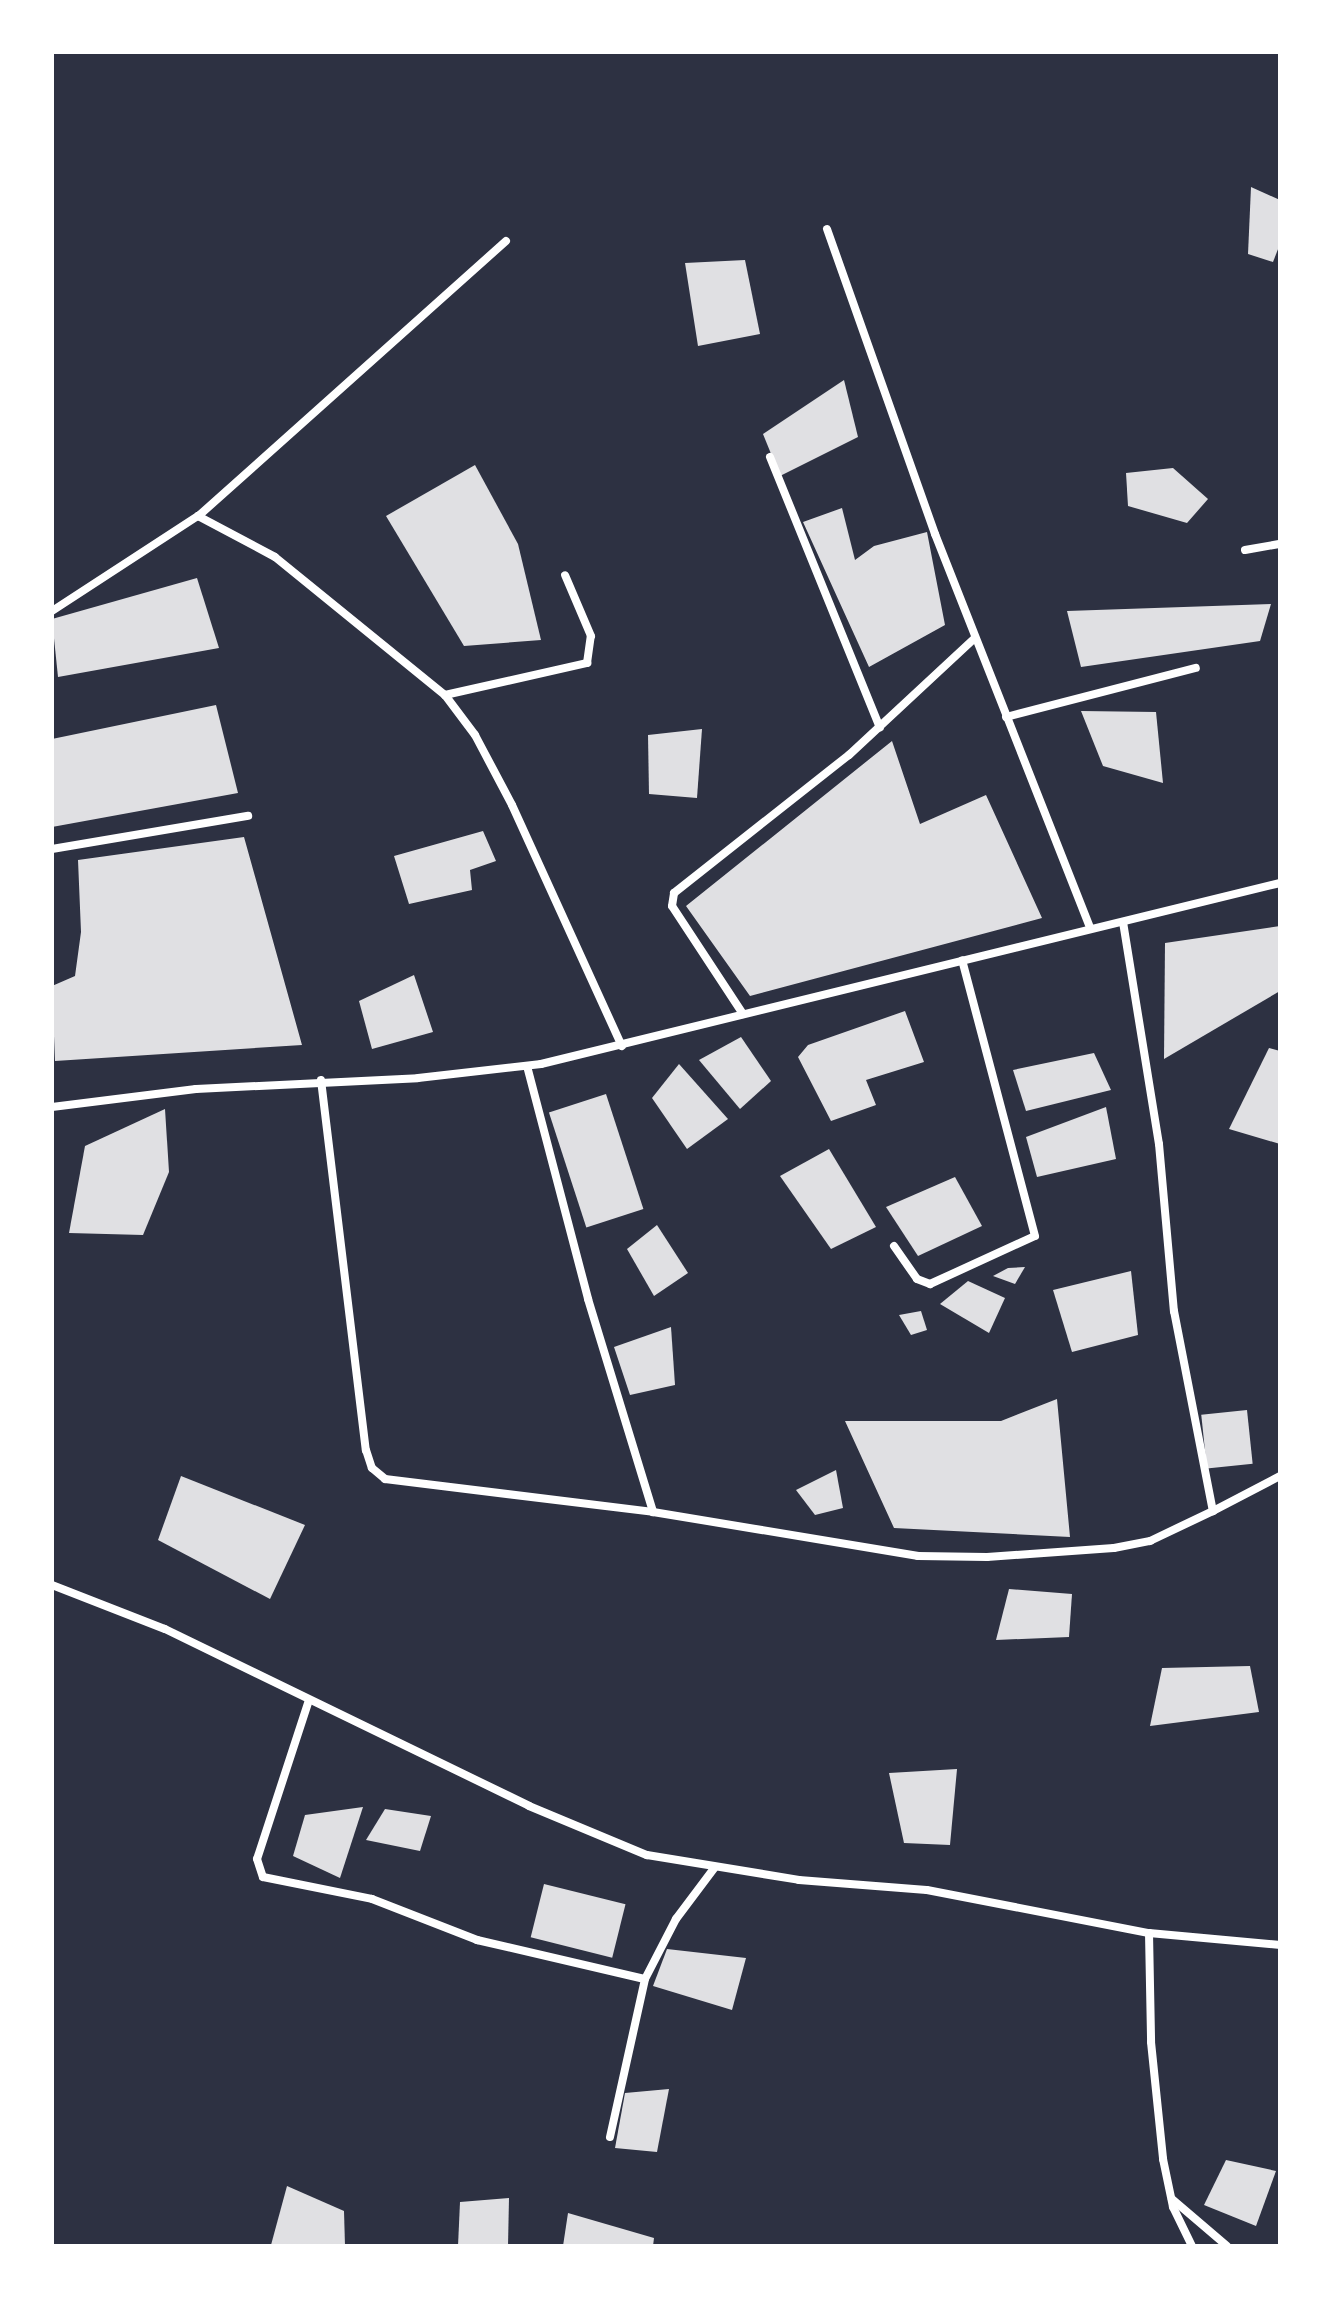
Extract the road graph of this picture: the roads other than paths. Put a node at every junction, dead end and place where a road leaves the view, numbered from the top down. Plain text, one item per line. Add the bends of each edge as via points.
1 (827, 229) dead end
2 (506, 241) dead end
3 (770, 457) dead end
4 (198, 516) junction
5 (1280, 544) edge
6 (1245, 550) dead end
7 (565, 575) dead end
8 (52, 611) edge
9 (975, 638) junction
10 (1196, 668) dead end
11 (445, 695) junction
12 (1006, 717) junction
13 (880, 728) junction
14 (248, 816) dead end
15 (52, 849) edge
16 (1280, 883) edge
17 (1123, 922) junction
18 (1090, 928) junction
19 (962, 960) junction
20 (743, 1014) junction
21 (622, 1046) junction
22 (527, 1066) junction
23 (321, 1080) junction
24 (52, 1107) edge
25 (894, 1246) dead end
26 (1280, 1476) edge
27 (1213, 1511) junction
28 (653, 1512) junction
29 (52, 1585) edge
30 (309, 1700) junction
31 (715, 1867) junction
32 (1149, 1933) junction
33 (1280, 1945) edge
34 (645, 1979) junction
35 (610, 2137) dead end
36 (1172, 2199) junction
37 (1192, 2246) edge
38 (1227, 2246) edge

1 - 9 street
2 - 4 street
3 - 13 street
4 - 8 street
4 - 11 street via 275,557
5 - 6 street
7 - 11 street via 591,636 587,663
9 - 12 street
9 - 13 street
10 - 12 street
11 - 21 street via 475,735 512,805
12 - 18 street
13 - 20 street via 674,893 672,906
14 - 15 street
16 - 17 street
17 - 18 street
17 - 27 street via 1159,1144 1174,1311
18 - 19 street
19 - 20 street
19 - 25 street via 1035,1236 930,1284 917,1279
20 - 21 street
21 - 22 street
22 - 23 street
22 - 28 street via 588,1299
23 - 24 street
23 - 28 street via 372,1468 393,1481
26 - 27 street
27 - 28 street via 1150,1541 1070,1553 987,1557 848,1548
29 - 30 street via 165,1629
30 - 31 street via 594,1837 647,1855
30 - 34 street via 257,1859 263,1877 396,1906 477,1940
31 - 32 street via 927,1890
31 - 34 street via 676,1919
32 - 33 street
32 - 36 street via 1157,2116
34 - 35 street
36 - 37 street
36 - 38 street

